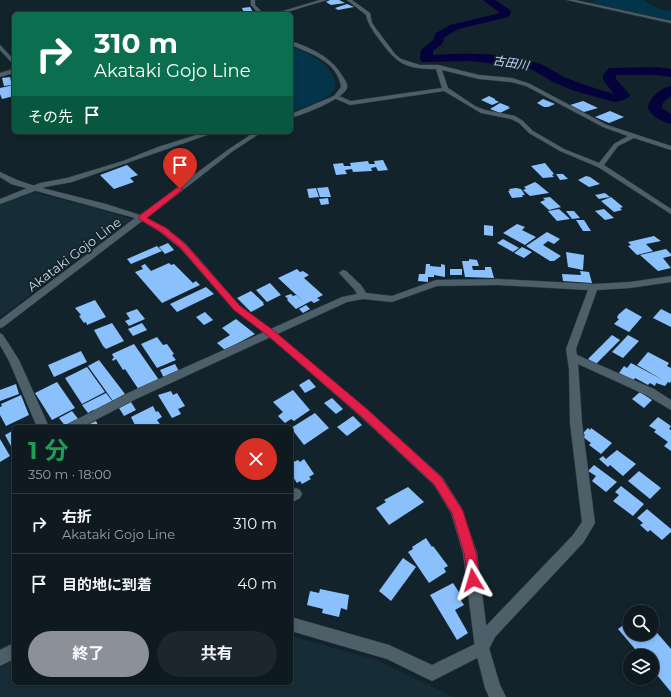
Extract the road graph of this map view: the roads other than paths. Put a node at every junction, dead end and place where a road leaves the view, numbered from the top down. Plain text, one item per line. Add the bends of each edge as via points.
1 (252, 0) edge
2 (326, 0) edge
3 (349, 0) edge
4 (569, 0) edge
5 (260, 12) edge
6 (282, 12) edge
7 (671, 22) edge
8 (293, 44) edge
9 (0, 47) edge
10 (12, 61) edge
11 (438, 67) junction
12 (12, 71) edge
13 (0, 74) edge
14 (445, 89) junction
15 (336, 97) junction
16 (293, 115) edge
17 (206, 134) edge
18 (256, 134) edge
19 (633, 136) junction
20 (671, 148) edge
21 (600, 166) junction
22 (0, 174) edge
23 (35, 189) junction
24 (0, 202) edge
25 (671, 212) edge
26 (142, 218) junction
27 (343, 273) dead end
28 (671, 279) edge
29 (594, 288) junction
30 (363, 296) junction
31 (0, 325) edge
32 (270, 333) junction
33 (0, 337) edge
34 (572, 357) junction
35 (671, 406) edge
36 (42, 425) edge
37 (76, 425) edge
38 (293, 625) edge
39 (482, 648) junction
40 (12, 651) edge
41 (0, 659) edge
42 (496, 692) edge
43 (507, 697) edge

1 - 5 street
2 - 6 street
3 - 11 street via 368,14 370,23 399,60 420,67
4 - 7 street
8 - 15 street via 318,53 333,66 345,84 344,89
9 - 10 street
11 - 14 street
11 - 19 street via 528,85 605,126
12 - 13 street
14 - 15 street via 350,103
14 - 21 street via 483,112 513,117 531,132 562,150
15 - 16 street
17 - 23 street
18 - 26 street, Akataki Gojo Line
19 - 20 street
19 - 21 street via 616,145
21 - 25 street
22 - 23 street
23 - 24 street
23 - 26 street
26 - 31 street, Akataki Gojo Line
26 - 32 street via 183,246 237,308
27 - 30 street via 358,287
28 - 29 street
29 - 30 street via 506,282 460,282 436,283 392,299
29 - 34 street via 571,349
30 - 32 street via 345,299
32 - 37 street via 132,396
32 - 39 street via 364,413 438,481 457,511 470,553
33 - 36 street via 14,360
34 - 35 street via 650,392
34 - 39 street via 576,423 589,523 578,539 490,632
38 - 39 street via 389,652 432,673
39 - 42 street
40 - 41 street
42 - 43 street

